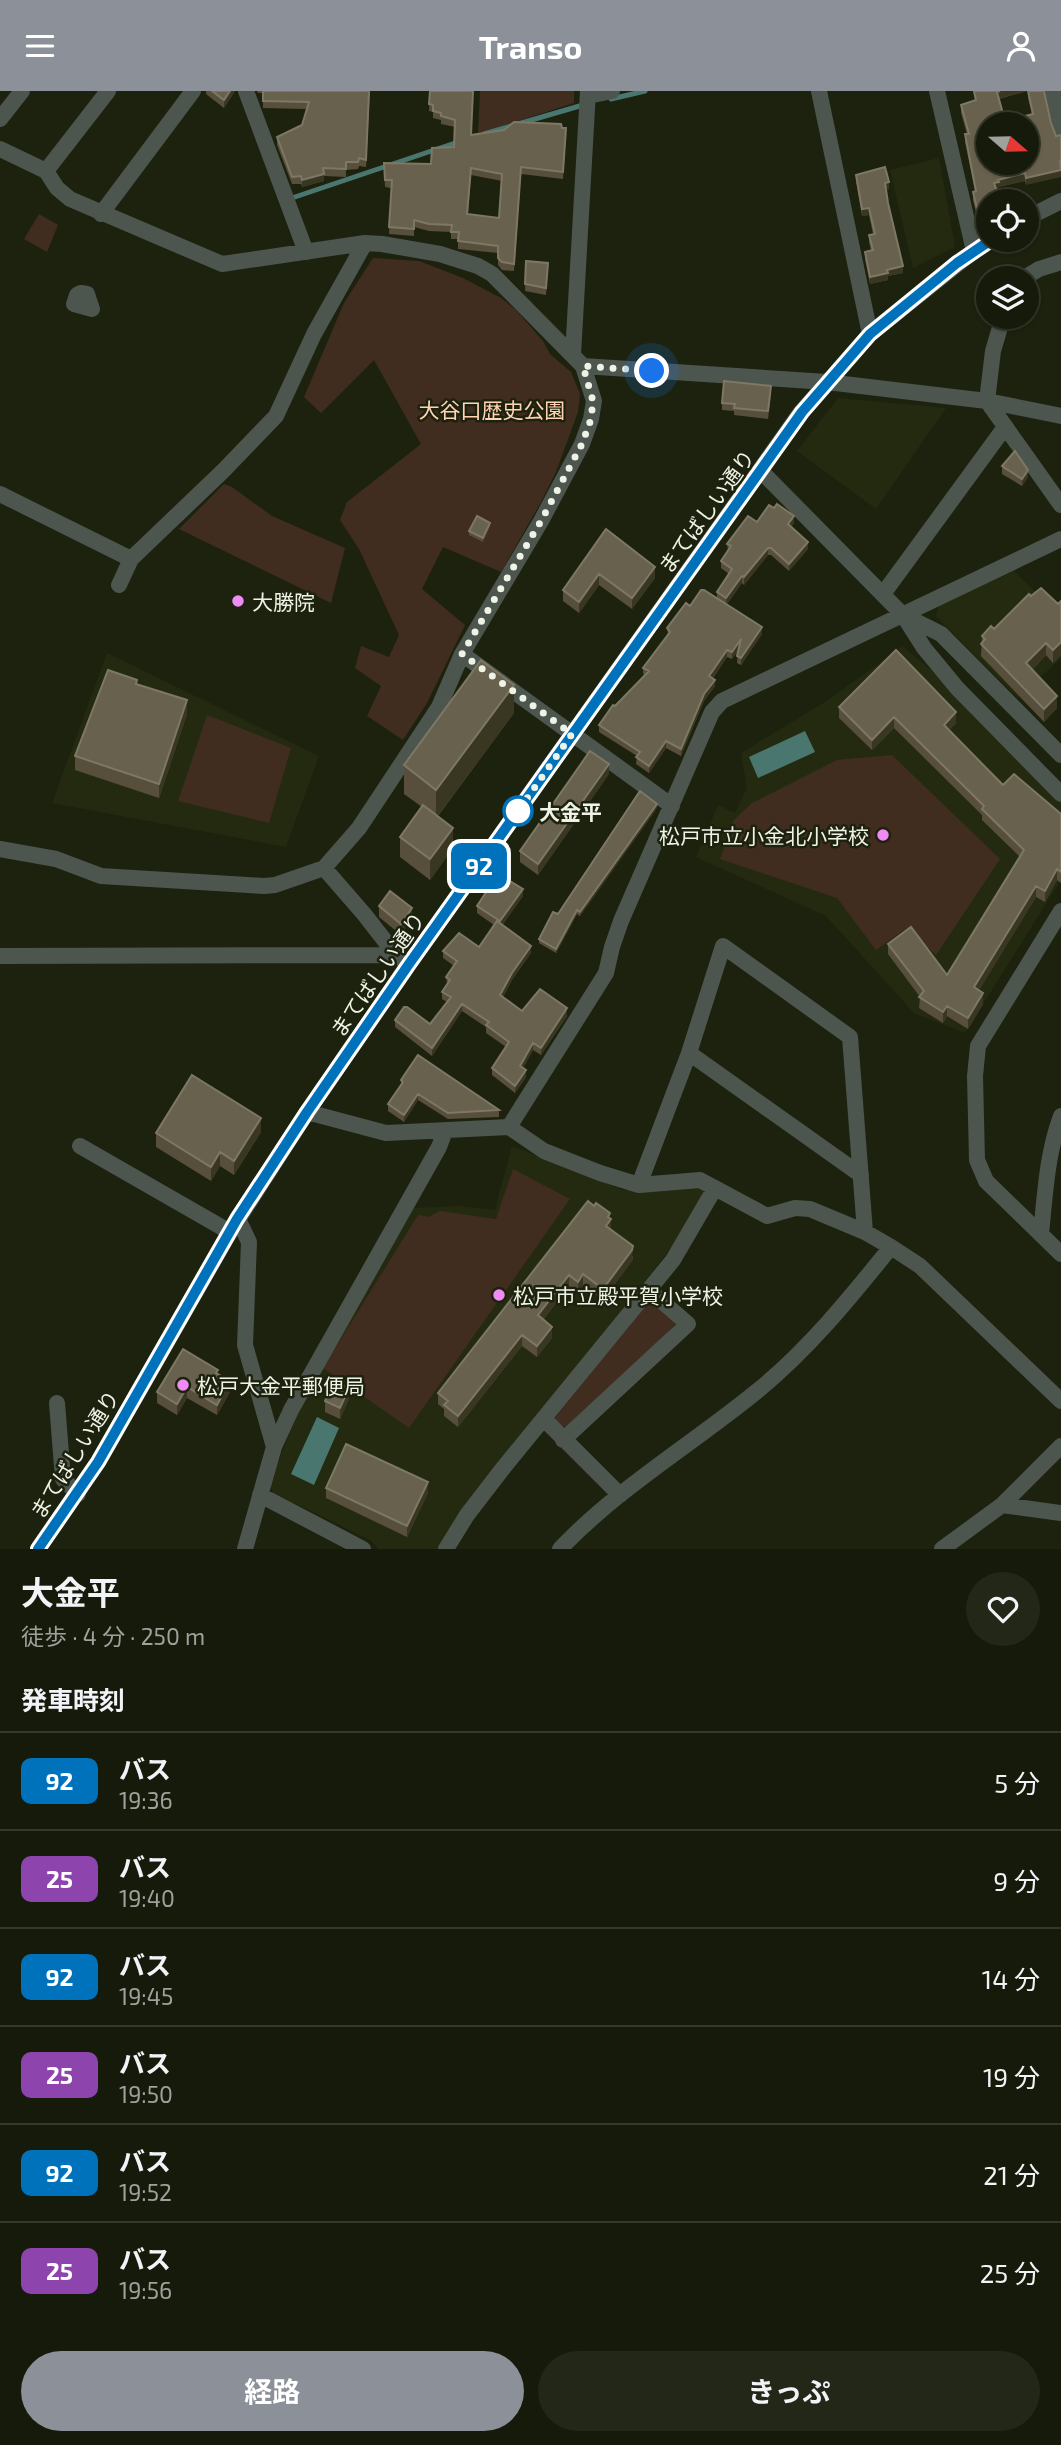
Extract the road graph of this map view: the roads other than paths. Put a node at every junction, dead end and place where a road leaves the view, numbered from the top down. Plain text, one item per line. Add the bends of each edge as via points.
1 (22, 91) edge
2 (108, 91) edge
3 (193, 91) edge
4 (246, 91) edge
5 (612, 91) edge
6 (818, 91) edge
7 (937, 91) edge
8 (1053, 91) edge
9 (588, 94) edge
10 (0, 119) edge
11 (1061, 128) edge
12 (0, 149) edge
13 (46, 171) junction
14 (1061, 201) edge
15 (1039, 212) edge
16 (101, 214) junction
17 (365, 243) junction
18 (974, 251) joint
19 (306, 252) junction
20 (1061, 262) edge
21 (1039, 269) edge
22 (999, 329) edge
23 (870, 334) junction
24 (578, 361) junction
25 (827, 382) junction
26 (986, 401) junction
27 (1061, 416) edge
28 (1005, 427) junction
29 (761, 471) junction
30 (0, 494) edge
31 (1061, 505) edge
32 (1061, 539) edge
33 (131, 559) junction
34 (119, 585) dead end
35 (883, 594) junction
36 (903, 615) junction
37 (462, 654) junction
38 (572, 734) junction
39 (1061, 755) edge
40 (1061, 794) edge
41 (672, 806) junction
42 (0, 849) edge
43 (324, 868) junction
44 (1059, 920) edge
45 (0, 956) edge
46 (402, 959) junction
47 (689, 1053) junction
48 (307, 1112) junction
49 (1061, 1116) edge
50 (509, 1128) junction
51 (445, 1131) junction
52 (80, 1146) dead end
53 (861, 1175) junction
54 (639, 1185) junction
55 (715, 1188) junction
56 (234, 1226) junction
57 (865, 1231) junction
58 (1041, 1234) junction
59 (891, 1247) junction
60 (1061, 1254) edge
61 (650, 1291) junction
62 (1061, 1401) edge
63 (57, 1403) dead end
64 (545, 1419) junction
65 (563, 1440) junction
66 (1061, 1446) edge
67 (274, 1447) junction
68 (78, 1494) junction
69 (260, 1495) junction
70 (620, 1495) junction
71 (1003, 1504) junction
72 (1061, 1513) edge
73 (38, 1549) edge
74 (245, 1549) edge
75 (363, 1549) edge
76 (446, 1549) edge
77 (560, 1549) edge
78 (943, 1549) edge

1 - 10 street
2 - 13 street
3 - 16 street
4 - 19 street
5 - 9 street
6 - 23 street
7 - 18 street
8 - 11 street
9 - 24 street
12 - 13 street
13 - 16 street via 70,199
14 - 15 street
16 - 19 street via 222,264
17 - 19 street
17 - 24 street via 440,254 478,266 502,283
17 - 33 street via 314,334 276,416
18 - 23 street, まてばしい通り
20 - 21 street
22 - 26 street
23 - 25 street, まてばしい通り
24 - 25 street
24 - 37 street via 593,401 582,444
25 - 26 street
25 - 29 street, まてばしい通り
26 - 27 street
26 - 28 street
28 - 31 street
28 - 35 street
29 - 35 street
29 - 38 street, まてばしい通り
30 - 33 street
32 - 36 street
33 - 34 street
35 - 36 street
36 - 39 street via 942,634
36 - 40 street via 923,648 957,688
36 - 41 street via 722,701 712,712
37 - 38 street
37 - 43 street via 433,718 359,828
38 - 41 street
38 - 46 street, まてばしい通り
41 - 50 street via 621,921 606,973
42 - 43 street via 56,859 102,876 237,884 275,884
43 - 46 street
44 - 58 street via 978,1046 975,1076 977,1160 986,1181
45 - 46 street
46 - 48 street, まてばしい通り
47 - 53 street
47 - 53 street via 723,946 850,1037
47 - 54 street
48 - 51 street via 386,1133
48 - 56 street, まてばしい通り
49 - 58 street via 1049,1165
50 - 51 street
50 - 54 street via 544,1151
51 - 67 street
52 - 56 street
53 - 57 street
54 - 55 street via 700,1180
55 - 57 street via 767,1216 810,1209
55 - 61 street
56 - 67 street via 249,1242 245,1345
56 - 68 street, まてばしい通り
57 - 59 street
58 - 60 street
59 - 62 street via 920,1266
59 - 70 street via 800,1353 757,1392
61 - 64 street
61 - 65 street via 688,1324
63 - 68 street via 62,1479
64 - 65 street
64 - 76 street via 473,1507
65 - 70 street
66 - 71 street
67 - 69 street
68 - 73 street, まてばしい通り
69 - 74 street
69 - 75 street
70 - 77 street
71 - 72 street
71 - 78 street

